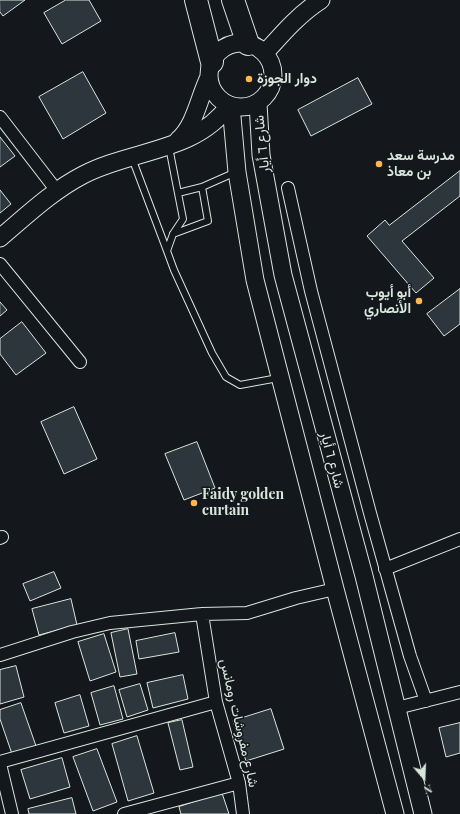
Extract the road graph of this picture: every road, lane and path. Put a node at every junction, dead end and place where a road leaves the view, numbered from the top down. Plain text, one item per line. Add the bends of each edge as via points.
1 (233, 0) edge
2 (321, 0) edge
3 (197, 5) edge
4 (256, 49) junction
5 (210, 69) junction
6 (258, 103) junction
7 (230, 106) junction
8 (0, 117) edge
9 (171, 145) junction
10 (131, 157) junction
11 (236, 172) junction
12 (202, 188) junction
13 (288, 188) dead end
14 (57, 191) junction
15 (178, 193) junction
16 (173, 234) junction
17 (0, 238) edge
18 (167, 251) junction
19 (0, 264) edge
20 (80, 362) dead end
21 (280, 378) junction
22 (460, 539) edge
23 (385, 569) junction
24 (335, 589) junction
25 (202, 614) junction
26 (0, 655) edge
27 (460, 692) edge
28 (426, 701) junction
29 (216, 702) junction
30 (397, 708) junction
31 (0, 763) edge
32 (239, 783) junction
33 (419, 796) junction
34 (394, 808) edge
35 (12, 814) edge
36 (124, 814) edge
37 (242, 814) edge
38 (424, 814) edge

1 - 4 highway
2 - 4 main road
3 - 5 highway
4 - 5 main road via 240,43 231,45 216,54
4 - 6 main road via 270,61 273,69 271,88
5 - 7 main road via 210,86 221,101
5 - 9 main road via 192,121 185,134
6 - 7 main road via 241,108
6 - 30 main road, شارع ٦ أيار via 261,155 282,275
7 - 9 main road via 216,122
7 - 11 main road, شارع ٦ أيار
8 - 14 street
9 - 10 main road
9 - 15 lane
10 - 14 main road via 82,175
10 - 18 lane
11 - 12 lane
11 - 21 main road, شارع ٦ أيار via 255,280
12 - 15 lane
12 - 16 lane via 208,221
13 - 23 street via 311,291
14 - 17 main road
15 - 16 lane via 183,219
16 - 18 lane
18 - 21 lane via 209,346 226,377 240,385
19 - 20 street
21 - 24 main road, شارع ٦ أيار
22 - 23 street
23 - 28 street
24 - 25 street via 247,613
24 - 34 main road, شارع ٦ أيار
25 - 26 street via 110,623
25 - 29 street, شارع مفروشات رومانس
27 - 28 street
28 - 30 street
29 - 31 street
29 - 32 street, شارع مفروشات رومانس
30 - 33 main road, شارع ٦ أيار
31 - 35 street
32 - 36 street
32 - 37 street, شارع مفروشات رومانس
33 - 34 main road
33 - 38 main road, شارع ٦ أيار

